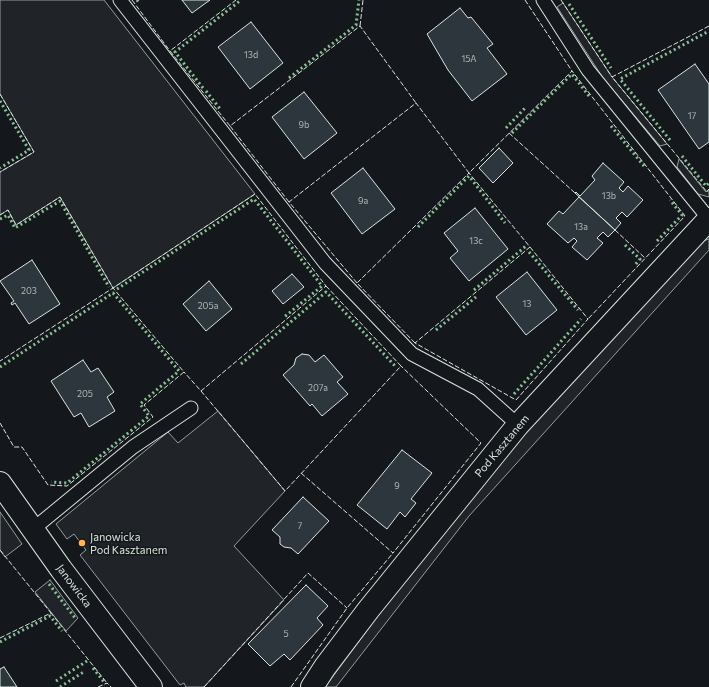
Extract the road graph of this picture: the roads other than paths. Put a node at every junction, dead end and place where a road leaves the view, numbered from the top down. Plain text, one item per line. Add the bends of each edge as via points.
1 (120, 0) edge
2 (543, 0) edge
3 (709, 219) edge
4 (191, 408) dead end
5 (518, 425) junction
6 (0, 483) edge
7 (32, 530) junction
8 (151, 687) edge
9 (312, 687) edge

1 - 5 lane via 325,263 412,354 478,389
2 - 3 lane via 588,70
3 - 5 street, Pod Kasztanem
4 - 7 lane via 133,447
5 - 9 street, Pod Kasztanem via 368,609 324,666
6 - 7 street, Janowicka
7 - 8 street, Janowicka

